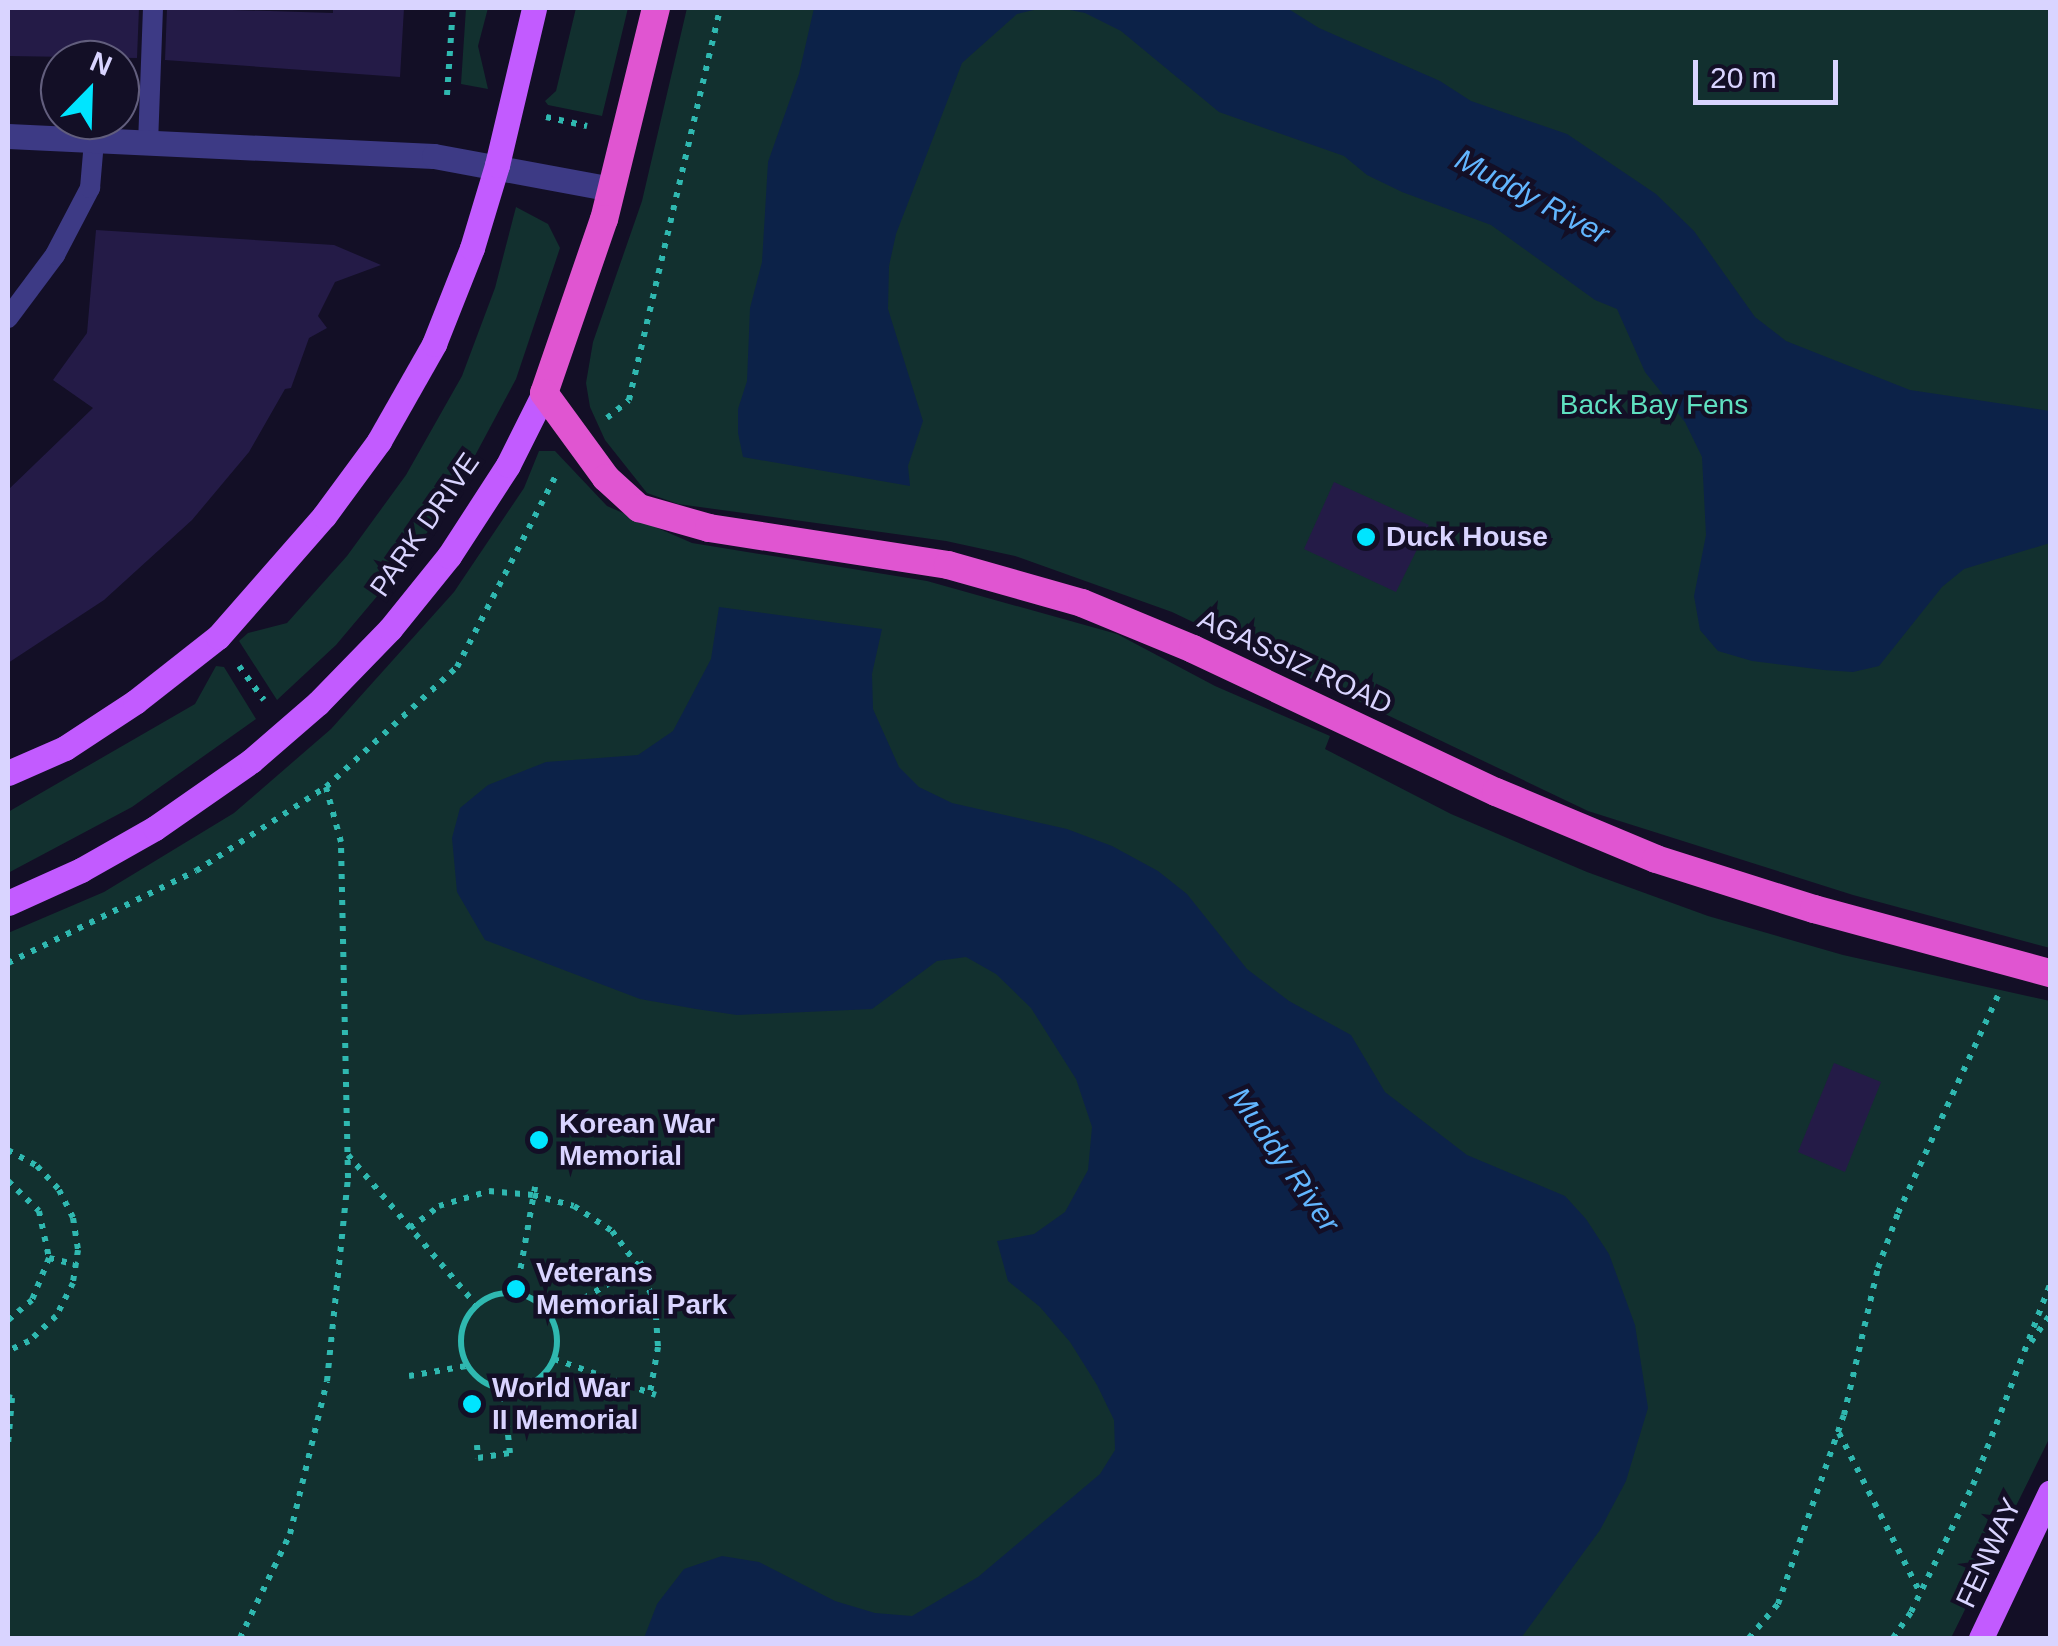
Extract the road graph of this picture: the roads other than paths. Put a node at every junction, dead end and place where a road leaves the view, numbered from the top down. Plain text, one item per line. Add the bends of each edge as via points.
1 (154, 8) edge
2 (534, 8) edge
3 (656, 8) edge
4 (8, 136) edge
5 (94, 141) junction
6 (148, 144) junction
7 (497, 166) junction
8 (612, 189) junction
9 (8, 318) edge
10 (544, 392) junction
11 (8, 773) edge
12 (8, 903) edge
13 (2050, 973) edge
14 (2050, 1493) edge
15 (1981, 1638) edge

1 - 6 lane
2 - 7 main road
3 - 8 highway, PARK DRIVE
4 - 5 street
5 - 6 street
5 - 9 lane via 90,188 55,254
6 - 7 street via 434,156
7 - 8 street
7 - 11 main road via 434,344 380,441 324,516 218,637 79,739
8 - 10 highway, PARK DRIVE
10 - 12 main road, PARK DRIVE via 508,465 449,556 318,703 251,762 154,828
10 - 13 highway, AGASSIZ ROAD via 606,478 654,515 936,563 1070,599 1639,852 1768,896
14 - 15 main road, FENWAY

